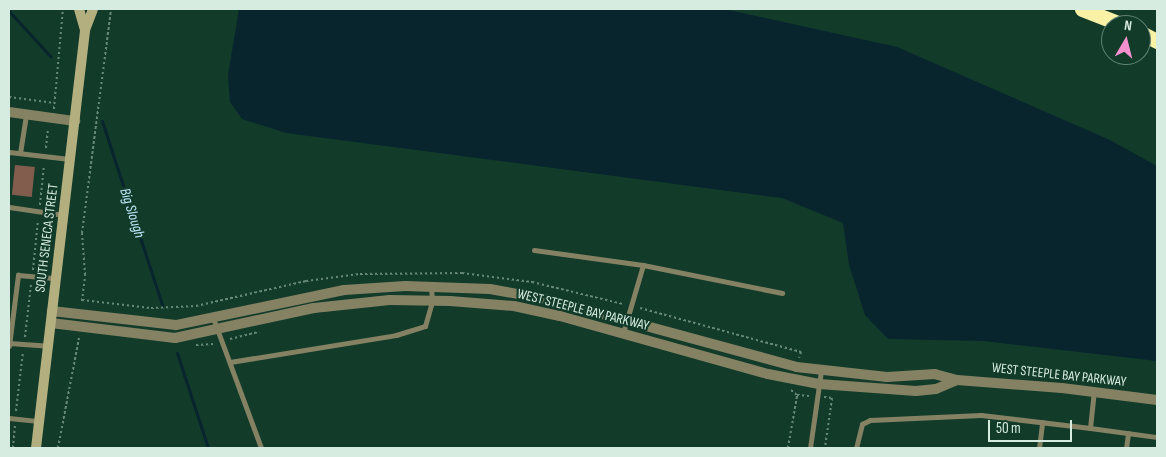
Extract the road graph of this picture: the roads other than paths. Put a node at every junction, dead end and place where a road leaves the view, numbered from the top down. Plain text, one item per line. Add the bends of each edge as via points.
1 (79, 9) edge
2 (93, 9) edge
3 (1082, 9) edge
4 (1101, 16) edge
5 (85, 30) junction
6 (9, 112) edge
7 (26, 114) junction
8 (75, 121) junction
9 (9, 152) edge
10 (20, 153) junction
11 (71, 159) junction
12 (9, 207) edge
13 (64, 215) junction
14 (534, 250) dead end
15 (643, 265) junction
16 (56, 278) junction
17 (430, 286) junction
18 (782, 293) dead end
19 (432, 300) junction
20 (52, 311) junction
21 (213, 318) junction
22 (624, 319) junction
23 (51, 323) junction
24 (218, 331) junction
25 (623, 333) junction
26 (9, 344) edge
27 (48, 346) junction
28 (230, 362) junction
29 (821, 371) junction
30 (957, 380) junction
31 (819, 384) junction
32 (1094, 392) junction
33 (1157, 400) edge
34 (9, 418) edge
35 (39, 421) junction
36 (1042, 422) junction
37 (1090, 428) junction
38 (1128, 433) junction
39 (1157, 437) edge
40 (36, 448) edge
41 (261, 448) edge
42 (810, 448) edge
43 (856, 448) edge
44 (1039, 448) edge
45 (1126, 448) edge

1 - 5 street, SOUTH SENECA STREET
2 - 5 street, SOUTH SENECA STREET
3 - 4 highway
5 - 8 street, SOUTH SENECA STREET
6 - 7 street
7 - 8 street
7 - 10 lane
8 - 11 street, SOUTH SENECA STREET
9 - 10 lane
10 - 11 lane
11 - 13 street, SOUTH SENECA STREET
12 - 13 lane
13 - 16 street, SOUTH SENECA STREET
14 - 15 lane
15 - 18 lane
15 - 22 lane
16 - 20 street, SOUTH SENECA STREET
16 - 26 lane via 18,275
17 - 19 lane
17 - 21 street, WEST STEEPLE BAY PARKWAY via 344,290
17 - 22 street, WEST STEEPLE BAY PARKWAY via 520,293
19 - 24 street, WEST STEEPLE BAY PARKWAY via 390,300 314,308
19 - 25 street, WEST STEEPLE BAY PARKWAY via 514,306
19 - 28 lane via 425,326
20 - 21 street, WEST STEEPLE BAY PARKWAY via 176,325
20 - 23 street, SOUTH SENECA STREET
21 - 24 lane
22 - 25 lane
22 - 29 street, WEST STEEPLE BAY PARKWAY
23 - 24 street, WEST STEEPLE BAY PARKWAY via 159,338
23 - 27 street, SOUTH SENECA STREET
24 - 28 lane
25 - 31 street, WEST STEEPLE BAY PARKWAY
26 - 27 lane
27 - 35 street, SOUTH SENECA STREET
28 - 41 lane
29 - 30 street, WEST STEEPLE BAY PARKWAY via 887,376 935,374
29 - 31 lane
30 - 31 street, WEST STEEPLE BAY PARKWAY via 936,389 908,391
30 - 32 street, WEST STEEPLE BAY PARKWAY
31 - 42 lane
32 - 33 street, WEST STEEPLE BAY PARKWAY
32 - 37 lane
34 - 35 lane
35 - 40 street, SOUTH SENECA STREET
36 - 37 lane
36 - 43 lane via 981,415 870,420 862,424
36 - 44 lane
37 - 38 lane
38 - 39 lane
38 - 45 lane

